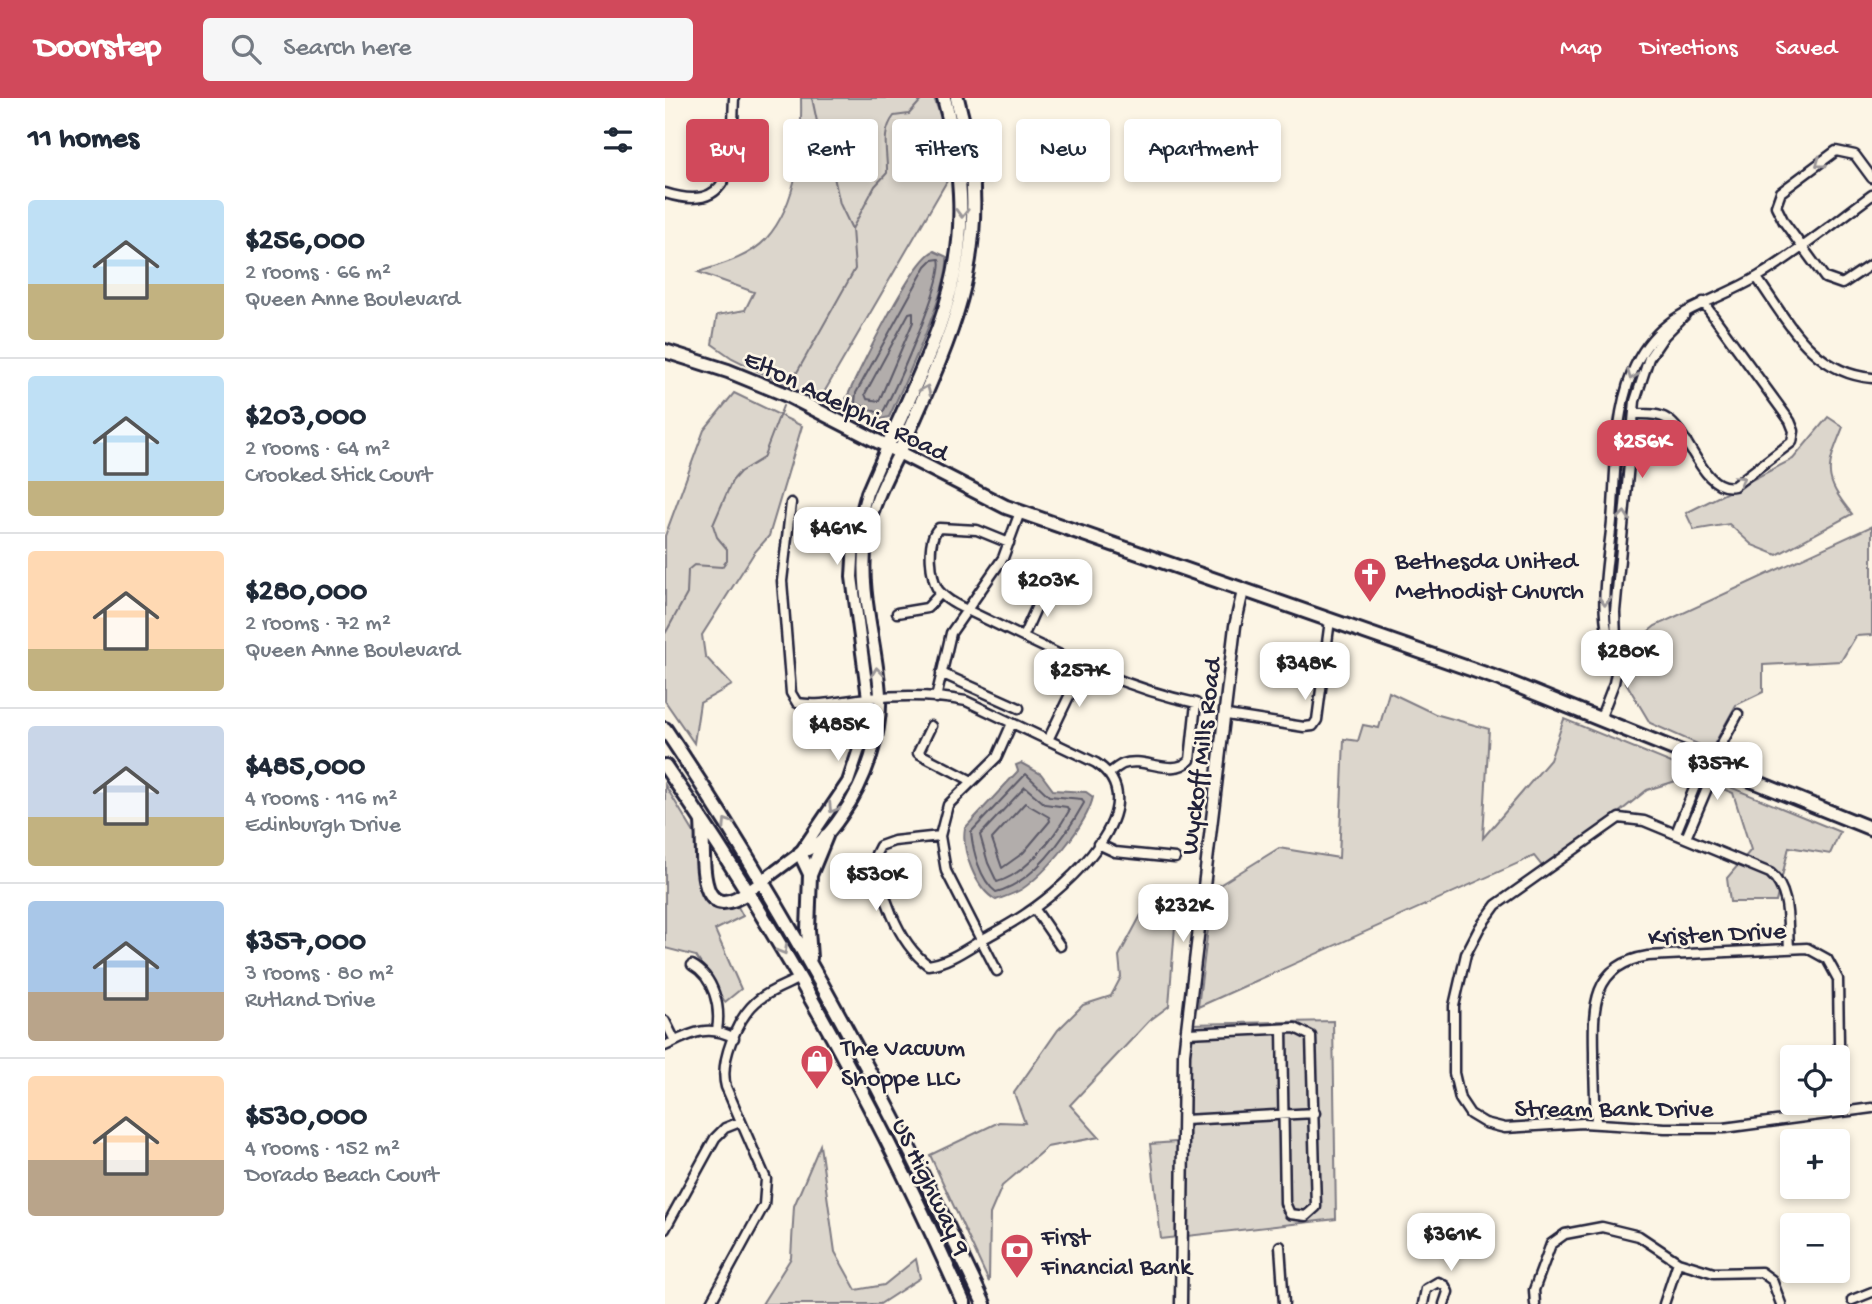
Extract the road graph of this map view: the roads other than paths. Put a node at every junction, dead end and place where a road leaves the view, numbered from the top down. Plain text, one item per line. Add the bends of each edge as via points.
1 (734, 98) edge
2 (944, 98) edge
3 (957, 98) edge
4 (1872, 178) edge
5 (665, 193) edge
6 (1872, 195) edge
7 (1802, 246) junction
8 (1872, 264) edge
9 (1757, 278) junction
10 (1703, 302) junction
11 (1692, 308) junction
12 (665, 351) edge
13 (1872, 378) edge
14 (1634, 414) junction
15 (893, 450) junction
16 (791, 503) dead end
17 (1020, 512) junction
18 (1009, 544) junction
19 (1044, 590) dead end
20 (1243, 591) junction
21 (941, 593) junction
22 (967, 610) junction
23 (897, 613) dead end
24 (1330, 620) junction
25 (1023, 636) junction
26 (1616, 657) junction
27 (1084, 665) junction
28 (941, 673) junction
29 (880, 697) junction
30 (868, 698) junction
31 (936, 698) junction
32 (1019, 708) dead end
33 (1738, 714) dead end
34 (1227, 715) junction
35 (1601, 717) junction
36 (1011, 723) junction
37 (931, 726) dead end
38 (665, 729) edge
39 (1048, 740) junction
40 (1711, 763) junction
41 (665, 766) edge
42 (1108, 774) junction
43 (972, 780) junction
44 (702, 818) junction
45 (1872, 829) edge
46 (1676, 833) junction
47 (826, 836) junction
48 (940, 836) junction
49 (1686, 838) junction
50 (1098, 844) junction
51 (800, 853) junction
52 (1175, 858) dead end
53 (810, 875) junction
54 (763, 880) junction
55 (749, 891) junction
56 (1034, 908) junction
57 (980, 941) junction
58 (1060, 946) dead end
59 (1789, 948) junction
60 (811, 963) junction
61 (692, 965) dead end
62 (997, 971) dead end
63 (800, 978) junction
64 (665, 1021) edge
65 (1282, 1029) junction
66 (717, 1030) junction
67 (1187, 1033) junction
68 (734, 1038) junction
69 (675, 1041) junction
70 (1838, 1045) edge
71 (665, 1046) edge
72 (1872, 1108) edge
73 (1850, 1110) edge
74 (1284, 1113) junction
75 (1315, 1113) junction
76 (1813, 1115) edge
77 (1184, 1120) junction
78 (740, 1122) junction
79 (1596, 1123) junction
80 (665, 1229) edge
81 (1280, 1246) dead end
82 (1678, 1262) junction
83 (1872, 1292) edge
84 (1852, 1300) dead end
85 (710, 1304) edge
86 (964, 1304) edge
87 (984, 1304) edge
88 (1181, 1304) edge
89 (1284, 1304) edge
90 (1423, 1304) edge
91 (1444, 1304) edge
92 (1535, 1304) edge
93 (1664, 1304) edge
94 (1781, 1304) edge

1 - 5 street via 729,169 720,187 693,200
2 -> 15 main road via 961,186 957,267 940,328
15 -> 3 main road via 952,333 969,269 974,233 972,170
4 -> 7 street via 1855,155 1840,150 1781,192 1777,210
6 - 7 street
7 - 8 street via 1832,283 1845,283
7 - 9 street
9 - 10 street
9 - 13 street via 1811,352 1836,369
10 - 11 street
14 -> 10 street via 1666,418 1714,481 1726,487 1734,486 1792,442 1793,426
11 - 14 street via 1649,358
11 -> 26 street via 1674,317 1652,340 1632,373 1625,396 1604,599 1607,635
12 - 15 main road, Elton Adelphia Road via 758,382
26 -> 14 street via 1615,612
15 - 17 main road, Elton Adelphia Road
29 -> 15 main road via 864,575 866,542
15 - 30 main road via 867,493 853,541 852,577
16 - 30 street via 782,581 791,693 797,704 813,706
17 - 18 street
17 - 20 main road, Elton Adelphia Road
18 - 21 street via 977,530 939,528 934,532 932,574
18 - 22 street
19 - 25 street
20 - 24 main road, Elton Adelphia Road
20 - 34 street, Wyckoff Mills Road
21 - 22 street
21 - 23 street via 927,608
22 - 25 street
22 - 28 street via 951,633
24 - 34 street via 1313,726
24 - 35 main road, Elton Adelphia Road
25 - 27 street
26 - 35 street via 1615,679
27 - 39 street
27 - 42 street via 1150,693 1196,703 1190,760 1185,765 1123,764
28 - 31 street
28 - 32 street
29 - 30 street
29 - 31 street
29 - 47 main road via 875,740 864,774 845,812
30 -> 51 main road via 863,737 848,782
31 - 36 street via 966,701
33 - 40 street
34 - 67 street, Wyckoff Mills Road
35 - 40 main road, Elton Adelphia Road
36 - 39 street
36 - 43 street via 997,757
37 - 43 street via 918,753
54 -> 38 main road, US Highway 9
39 - 42 street
40 - 45 main road, Elton Adelphia Road
40 - 46 street via 1702,769
40 - 49 street via 1714,772
41 - 44 main road, US Highway 9
42 - 50 street via 1117,786 1119,802 1111,828
43 - 48 street via 948,805
44 - 55 main road, US Highway 9
44 - 55 main road via 710,897 730,903
46 - 49 street, Stream Bank Drive
46 - 79 street, Stream Bank Drive via 1632,818 1607,824 1496,905 1475,936 1458,981 1454,1073 1460,1099 1470,1114 1505,1128
47 - 51 main road
47 - 53 main road
48 - 57 street via 946,871
48 - 57 street via 880,846 877,865 892,915 909,946 928,965 940,964
49 - 59 street, Stream Bank Drive via 1776,879 1785,895
50 - 52 street via 1115,852
50 - 56 street via 1056,891
51 - 53 main road
51 - 54 main road
53 - 60 main road
54 - 55 main road
54 - 60 main road, US Highway 9
55 -> 63 main road, US Highway 9
56 - 57 street
56 - 58 street
57 - 62 street
59 - 70 street, Kristen Drive via 1816,951 1834,967
59 - 79 street, Kristen Drive via 1634,958 1609,974 1594,1000
60 - 87 main road, US Highway 9 via 914,1153
61 - 66 street via 706,978 717,1001
63 - 68 street via 758,999
63 - 86 main road, US Highway 9 via 876,1119
64 - 69 street
65 - 67 street
65 - 74 street
65 - 75 street via 1301,1029 1313,1040
66 - 68 street
66 - 69 street via 702,1030
67 - 77 street, Wyckoff Mills Road
68 - 78 street via 723,1074
69 - 71 street
72 - 73 street, Stream Bank Drive
74 - 75 street
74 - 75 street via 1286,1208 1299,1216 1317,1207
74 - 77 street
76 - 79 street, Stream Bank Drive via 1724,1128
77 - 88 street, Wyckoff Mills Road
78 - 80 street via 715,1138
78 - 85 street via 766,1179 767,1196
81 - 89 street
82 - 92 street via 1650,1242 1619,1229 1595,1227 1565,1234 1548,1247 1534,1290
82 - 93 street
82 - 94 street via 1718,1274 1761,1272 1775,1284
83 - 84 street
90 - 91 street via 1426,1289 1438,1283 1448,1292

